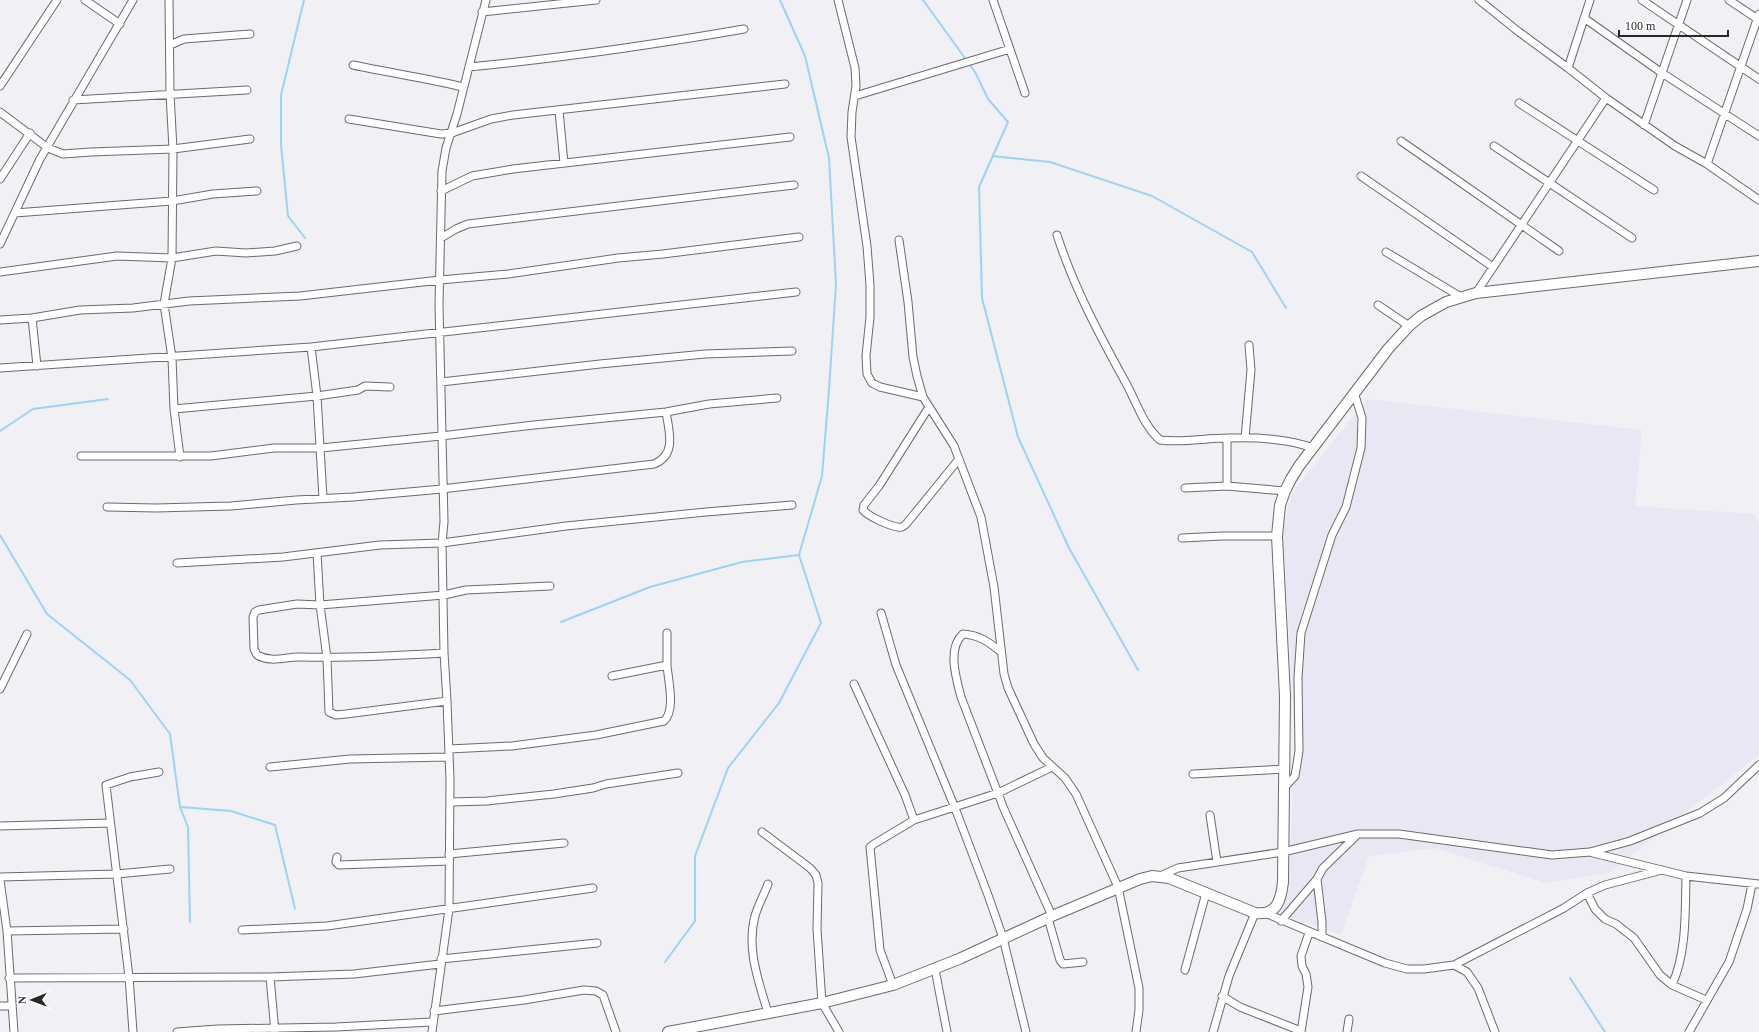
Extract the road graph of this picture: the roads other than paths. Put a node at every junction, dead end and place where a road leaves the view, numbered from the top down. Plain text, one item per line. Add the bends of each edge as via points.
1 (57, 0) edge
2 (85, 0) edge
3 (133, 0) edge
4 (168, 0) edge
5 (486, 0) edge
6 (596, 0) edge
7 (838, 0) edge
8 (993, 0) edge
9 (1479, 0) edge
10 (1590, 0) edge
11 (1642, 0) edge
12 (1688, 0) edge
13 (1729, 0) edge
14 (482, 12) junction
15 (1584, 18) junction
16 (1758, 18) edge
17 (120, 24) junction
18 (1678, 24) junction
19 (744, 29) dead end
20 (250, 34) dead end
21 (170, 45) junction
22 (1010, 49) junction
23 (353, 65) dead end
24 (1741, 65) junction
25 (469, 67) junction
26 (1568, 68) junction
27 (1662, 73) junction
28 (1759, 79) edge
29 (785, 84) dead end
30 (0, 86) edge
31 (463, 87) junction
32 (247, 90) dead end
33 (1025, 93) dead end
34 (170, 94) junction
35 (855, 96) junction
36 (1606, 98) junction
37 (73, 100) junction
38 (1519, 103) dead end
39 (558, 111) junction
40 (0, 112) edge
41 (1723, 114) junction
42 (349, 119) dead end
43 (1644, 125) junction
44 (452, 132) junction
45 (30, 133) junction
46 (1759, 136) edge
47 (790, 137) dead end
48 (250, 139) dead end
49 (1577, 140) junction
50 (1401, 141) dead end
51 (1494, 146) dead end
52 (48, 148) junction
53 (173, 149) junction
54 (564, 163) junction
55 (1706, 164) junction
56 (1361, 176) dead end
57 (0, 179) edge
58 (1550, 182) junction
59 (794, 185) dead end
60 (1654, 190) dead end
61 (257, 191) dead end
62 (441, 191) junction
63 (1759, 200) edge
64 (172, 201) junction
65 (15, 213) junction
66 (1522, 225) junction
67 (1057, 235) dead end
68 (799, 236) dead end
69 (441, 238) junction
70 (1632, 238) dead end
71 (900, 240) dead end
72 (0, 244) edge
73 (297, 246) dead end
74 (1559, 251) dead end
75 (1386, 252) dead end
76 (172, 258) junction
77 (1759, 260) edge
78 (1493, 267) junction
79 (0, 272) edge
80 (440, 280) junction
81 (796, 292) dead end
82 (1476, 293) junction
83 (1461, 297) junction
84 (164, 304) junction
85 (1378, 305) dead end
86 (32, 318) junction
87 (0, 320) edge
88 (1408, 326) junction
89 (440, 333) junction
90 (1249, 345) dead end
91 (311, 347) junction
92 (792, 352) dead end
93 (172, 358) junction
94 (37, 366) junction
95 (0, 368) edge
96 (441, 382) junction
97 (390, 387) dead end
98 (1354, 392) junction
99 (317, 396) junction
100 (923, 397) junction
101 (777, 398) dead end
102 (929, 407) junction
103 (174, 409) junction
104 (666, 412) junction
105 (442, 436) junction
106 (1227, 438) junction
107 (1246, 438) junction
108 (321, 448) junction
109 (1313, 448) junction
110 (82, 456) dead end
111 (180, 457) junction
112 (959, 459) junction
113 (1227, 486) junction
114 (1185, 488) dead end
115 (442, 489) junction
116 (1285, 491) junction
117 (323, 498) junction
118 (792, 505) dead end
119 (107, 507) dead end
120 (1277, 536) junction
121 (1182, 538) dead end
122 (442, 543) junction
123 (318, 553) junction
124 (177, 562) dead end
125 (550, 586) dead end
126 (444, 595) junction
127 (320, 605) junction
128 (881, 613) dead end
129 (667, 633) dead end
130 (27, 634) dead end
131 (1001, 652) junction
132 (444, 653) junction
133 (327, 658) junction
134 (667, 665) junction
135 (612, 676) dead end
136 (854, 684) dead end
137 (0, 689) edge
138 (447, 701) junction
139 (449, 749) junction
140 (449, 757) junction
141 (1759, 765) edge
142 (270, 767) dead end
143 (1052, 767) junction
144 (1284, 769) junction
145 (158, 772) dead end
146 (678, 774) dead end
147 (1193, 774) dead end
148 (1284, 788) junction
149 (998, 793) junction
150 (450, 802) junction
151 (955, 808) junction
152 (1210, 815) dead end
153 (914, 820) junction
154 (110, 823) junction
155 (0, 826) edge
156 (762, 832) dead end
157 (1358, 834) junction
158 (564, 843) dead end
159 (1283, 852) junction
160 (1590, 852) junction
161 (337, 857) dead end
162 (449, 857) junction
163 (1217, 862) junction
164 (170, 869) dead end
165 (1662, 870) junction
166 (117, 874) junction
167 (1686, 876) junction
168 (0, 877) edge
169 (1159, 877) junction
170 (1317, 879) junction
171 (0, 880) edge
172 (768, 884) dead end
173 (1756, 884) edge
174 (1118, 887) junction
175 (593, 888) dead end
176 (1206, 893) junction
177 (1587, 893) junction
178 (1, 900) edge
179 (449, 909) junction
180 (1260, 913) junction
181 (1050, 917) junction
182 (1281, 921) junction
183 (124, 929) junction
184 (242, 930) dead end
185 (7, 931) junction
186 (1309, 933) junction
187 (1322, 937) junction
188 (1003, 938) junction
189 (597, 943) dead end
190 (4, 955) edge
191 (441, 961) junction
192 (1083, 962) dead end
193 (1454, 965) junction
194 (935, 969) junction
195 (1185, 970) dead end
196 (129, 977) junction
197 (270, 977) junction
198 (9, 978) junction
199 (894, 985) junction
200 (1672, 985) junction
201 (1222, 996) junction
202 (1706, 1000) junction
203 (822, 1003) junction
204 (0, 1006) edge
205 (11, 1006) junction
206 (434, 1010) junction
207 (768, 1013) junction
208 (1349, 1019) dead end
209 (432, 1022) junction
210 (274, 1029) edge
211 (680, 1031) edge
212 (1301, 1031) edge
213 (14, 1032) edge
214 (21, 1032) edge
215 (133, 1032) edge
216 (177, 1032) edge
217 (432, 1032) edge
218 (616, 1032) edge
219 (668, 1032) edge
220 (839, 1032) edge
221 (947, 1032) edge
222 (1026, 1032) edge
223 (1136, 1032) edge
224 (1213, 1032) edge
225 (1347, 1032) edge
226 (1495, 1032) edge
227 (1689, 1032) edge

1 - 30 street
2 - 17 street
3 - 17 street
4 - 21 street
5 - 14 street
6 - 14 street
7 - 35 street via 855,68
8 - 22 street
9 - 26 street
10 - 15 street
11 - 18 street
12 - 18 street
13 - 16 street
14 - 25 street
15 - 26 street
15 - 27 street
16 - 24 street
17 - 37 street
18 - 24 street
18 - 27 street
19 - 25 street via 550,59
20 - 21 street via 184,39
21 - 34 street
22 - 33 street
22 - 35 street
23 - 31 street
24 - 28 street
24 - 41 street
25 - 31 street
26 - 36 street
27 - 41 street
27 - 43 street
29 - 39 street
31 - 44 street
32 - 34 street
34 - 37 street
34 - 53 street
35 - 100 street via 851,137 870,285 867,374 872,383 880,387
36 - 43 street
36 - 49 street
37 - 52 street
38 - 49 street
39 - 44 street via 491,119
39 - 54 street
40 - 45 street
41 - 46 street
41 - 55 street
42 - 44 street via 441,134
43 - 55 street
44 - 62 street via 446,148
45 - 52 street
45 - 57 street
47 - 54 street
48 - 53 street
49 - 58 street
49 - 60 street
50 - 66 street
51 - 58 street
52 - 53 street via 63,154
52 - 65 street via 40,159
53 - 64 street
54 - 62 street via 472,176
55 - 63 street
56 - 78 street
58 - 66 street
58 - 70 street
59 - 69 street via 468,224
61 - 64 street via 213,194
62 - 69 street
64 - 65 street
64 - 76 street
65 - 72 street
66 - 74 street
66 - 78 street
67 - 106 street via 1086,310 1154,435 1160,440 1168,441
68 - 80 street via 508,274
69 - 80 street
71 - 100 street via 913,357
73 - 76 street via 275,251 216,251
75 - 83 street
76 - 79 street via 117,256
76 - 84 street
77 - 82 street
78 - 82 street
80 - 84 street via 300,296
80 - 89 street
81 - 89 street
82 - 83 street
83 - 88 street via 1437,306
84 - 86 street via 80,310
84 - 93 street
85 - 88 street
86 - 87 street
86 - 94 street
88 - 98 street
89 - 91 street
89 - 96 street
90 - 107 street via 1251,370
91 - 93 street
91 - 99 street
92 - 96 street via 705,354
93 - 94 street
93 - 103 street
94 - 95 street
96 - 105 street
97 - 99 street via 366,386 358,390
98 - 109 street
98 - 148 street via 1362,418 1361,448 1346,507 1332,535 1301,633 1298,678 1300,751 1295,776
99 - 103 street
99 - 108 street
100 - 102 street
101 - 104 street via 709,404
102 - 112 street via 954,446
102 - 112 street via 863,510 866,514 896,527 902,527
103 - 111 street
104 - 105 street
104 - 115 street via 669,449 662,460 654,464
105 - 108 street
105 - 115 street
106 - 107 street
106 - 113 street
107 - 109 street via 1298,442
108 - 111 street via 274,448
108 - 117 street
109 - 116 street
110 - 111 street
112 - 131 street via 981,517 994,586
113 - 114 street
113 - 116 street
115 - 117 street
115 - 122 street
116 - 120 street via 1278,514
117 - 119 street via 231,506
118 - 122 street via 566,526
120 - 121 street
120 - 144 street via 1285,696
122 - 123 street via 380,545
122 - 126 street
123 - 124 street
123 - 127 street
125 - 126 street via 466,590
126 - 127 street
126 - 132 street
127 - 133 street
127 - 133 street via 297,604 255,612 254,649 257,656 265,660
128 - 151 street via 896,665
129 - 134 street
130 - 137 street
131 - 143 street via 1008,688 1034,744
131 - 149 street via 977,636 963,634 957,639 954,660 961,697
132 - 133 street
132 - 138 street
133 - 138 street via 328,707 332,714
134 - 135 street
134 - 139 street via 670,707 668,717 664,721 596,735 512,746
136 - 153 street
138 - 139 street
139 - 140 street
140 - 142 street via 350,759
140 - 150 street
141 - 160 street via 1724,798 1700,813 1630,841
143 - 149 street
143 - 174 street via 1065,778 1076,794
144 - 147 street
144 - 148 street
145 - 154 street via 106,785
146 - 150 street via 554,794
148 - 159 street
149 - 151 street
149 - 181 street
150 - 162 street
151 - 153 street
151 - 188 street
152 - 163 street
153 - 199 street via 870,847 880,950
154 - 155 street
154 - 166 street
156 - 203 street via 816,875
157 - 159 street
157 - 160 street via 1400,834 1552,855
157 - 170 street via 1331,859
158 - 162 street
159 - 163 street
159 - 180 street via 1280,900 1277,906
160 - 165 street
161 - 162 street via 336,862 339,865
162 - 179 street
163 - 169 street via 1178,868
164 - 166 street
165 - 167 street
165 - 177 street via 1605,885
166 - 168 street
166 - 183 street
167 - 173 street
167 - 200 street via 1683,942
169 - 174 street via 1140,879
169 - 176 street via 1169,878
170 - 182 street
170 - 187 street
171 - 178 street
172 - 207 street via 754,916 752,942 754,966
173 - 202 street via 1729,962
174 - 181 street
174 - 223 street via 1139,988
175 - 179 street
176 - 180 street
176 - 195 street
177 - 193 street via 1564,908
177 - 200 street via 1595,909 1634,938 1660,976
178 - 185 street
179 - 184 street via 327,926
179 - 191 street
180 - 182 street
180 - 201 street
181 - 188 street
181 - 192 street via 1060,960 1063,964
182 - 186 street
183 - 185 street
183 - 196 street
185 - 190 street
186 - 187 street
186 - 212 street via 1302,956 1308,987
187 - 193 street via 1385,963 1407,968 1424,969
188 - 194 street
188 - 222 street
189 - 191 street
190 - 198 street
191 - 197 street via 354,974
191 - 206 street
193 - 226 street via 1467,972 1478,988
194 - 199 street
194 - 221 street
196 - 197 street
196 - 198 street
196 - 215 street
197 - 210 street
198 - 205 street
199 - 203 street
200 - 202 street
201 - 212 street via 1240,1007
201 - 224 street
202 - 227 street
203 - 207 street
203 - 220 street
204 - 205 street
205 - 213 street
206 - 209 street
206 - 218 street via 584,990 596,991 603,994
207 - 211 street
208 - 225 street
209 - 210 street
209 - 217 street
210 - 216 street via 218,1028
211 - 219 street
213 - 214 street

